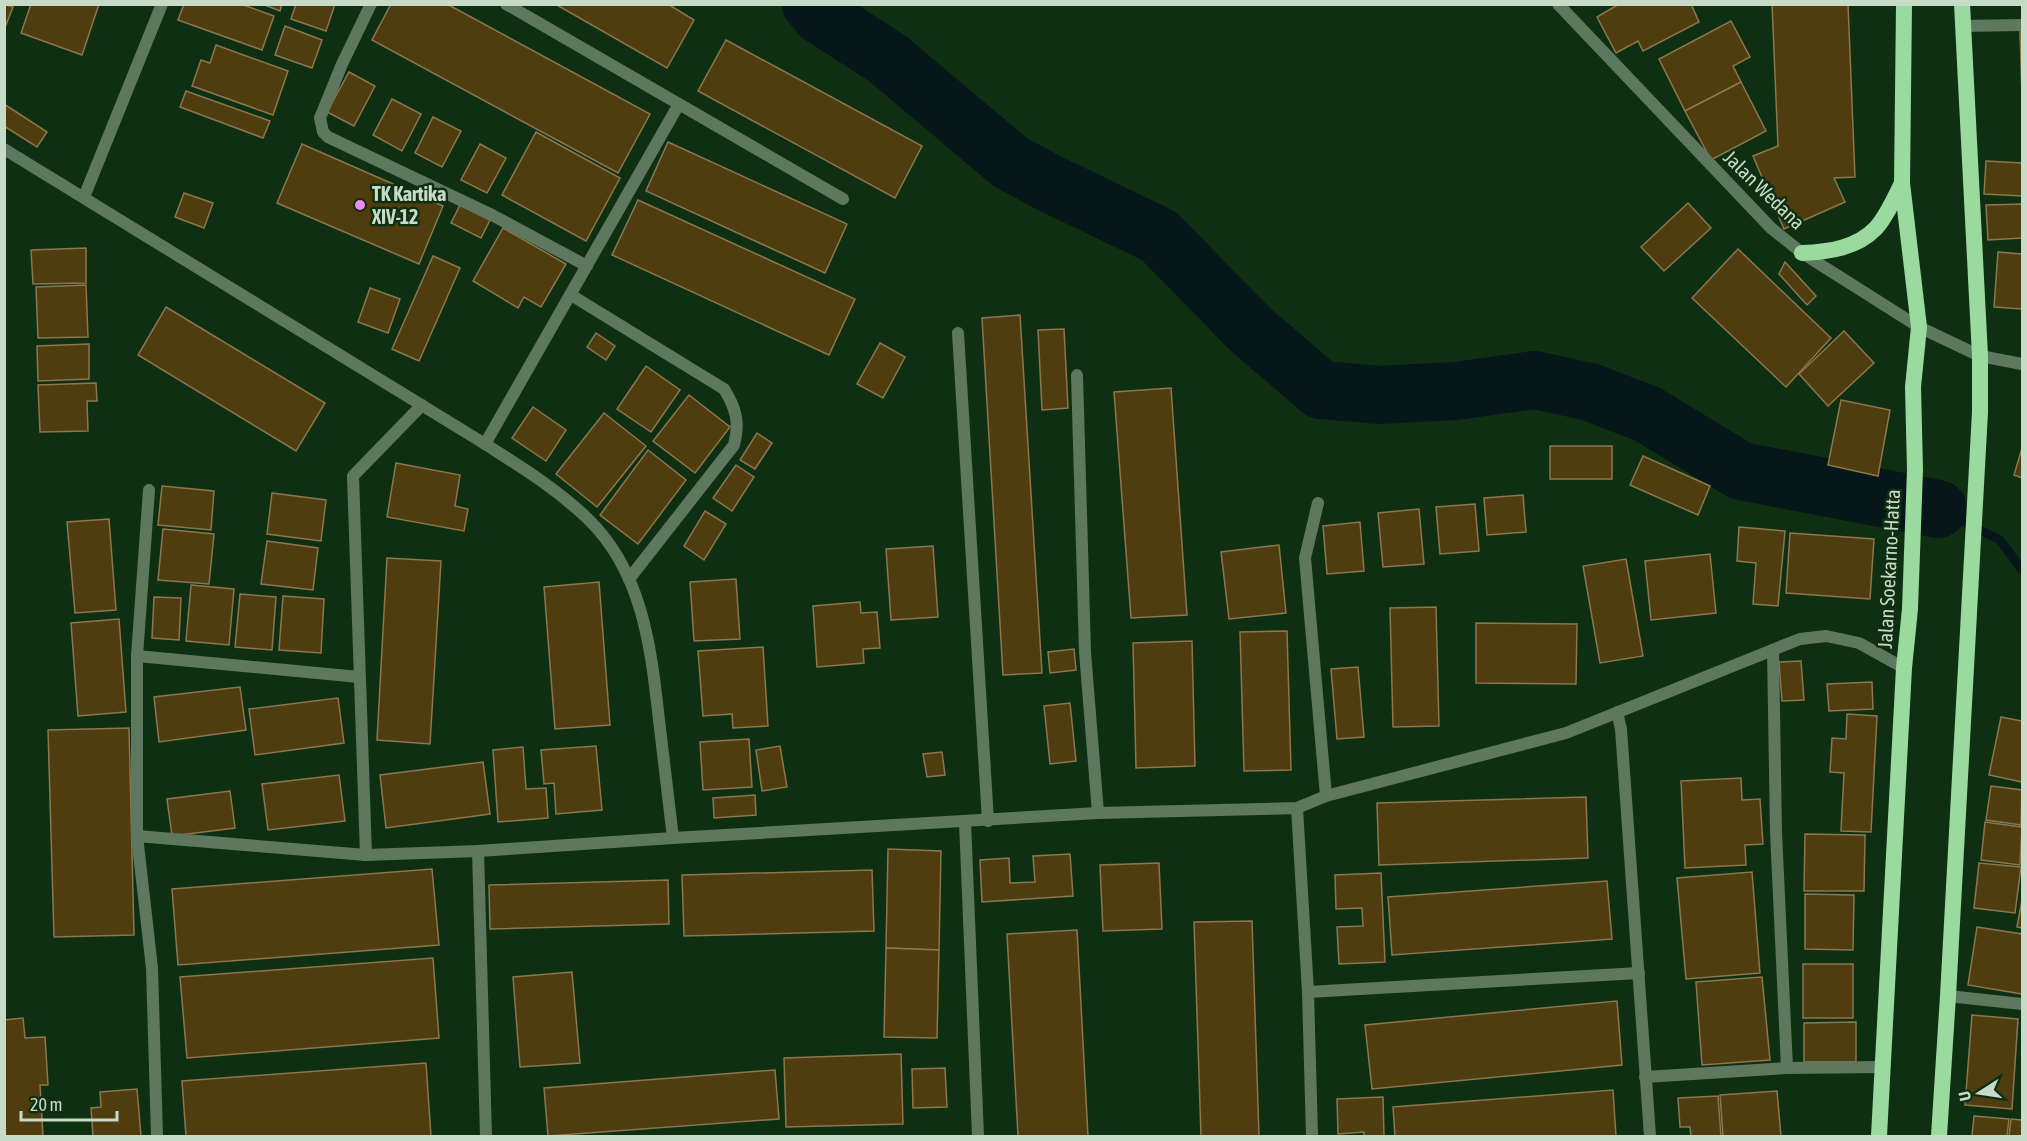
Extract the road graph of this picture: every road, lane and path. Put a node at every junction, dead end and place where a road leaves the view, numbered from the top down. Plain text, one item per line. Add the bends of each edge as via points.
1 (162, 4) edge
2 (370, 4) edge
3 (506, 4) edge
4 (1558, 4) edge
5 (1904, 4) edge
6 (1962, 4) edge
7 (2022, 25) edge
8 (1962, 26) junction
9 (679, 104) junction
10 (4, 148) edge
11 (1902, 183) junction
12 (84, 197) junction
13 (843, 199) dead end
14 (1802, 253) junction
15 (587, 266) junction
16 (571, 295) junction
17 (1919, 327) junction
18 (958, 333) dead end
19 (1980, 356) junction
20 (2022, 364) edge
21 (1077, 375) dead end
22 (422, 405) junction
23 (485, 444) junction
24 (149, 490) dead end
25 (1318, 503) dead end
26 (629, 579) junction
27 (1773, 650) junction
28 (137, 656) junction
29 (1904, 668) junction
30 (359, 677) junction
31 (1617, 712) junction
32 (1326, 795) junction
33 (1297, 808) junction
34 (1098, 813) junction
35 (988, 821) junction
36 (965, 822) junction
37 (137, 836) junction
38 (673, 838) junction
39 (478, 851) junction
40 (366, 855) junction
41 (1639, 973) junction
42 (1308, 992) junction
43 (1948, 996) junction
44 (2022, 1004) edge
45 (1882, 1067) junction
46 (1787, 1068) junction
47 (1645, 1077) junction
48 (157, 1137) edge
49 (486, 1137) edge
50 (978, 1137) edge
51 (1312, 1137) edge
52 (1650, 1137) edge
53 (1880, 1137) edge
54 (1939, 1137) edge

1 - 12 street
2 - 15 street via 320,118 323,132
3 - 9 street
4 - 14 street, Jalan Wedana via 1771,228
5 - 11 highway, Jalan Soekarno-Hatta
6 - 8 highway
7 - 8 street
8 - 19 highway
9 - 13 street
9 - 15 street
10 - 12 street
11 - 14 highway via 1876,228 1833,251
11 - 17 highway, Jalan Soekarno-Hatta
12 - 22 street
14 - 17 street, Jalan Wedana
15 - 16 street
16 - 23 street
16 - 26 street via 724,389 737,418 734,445
17 - 19 street, Jalan Wedana
17 - 29 highway, Jalan Soekarno-Hatta via 1913,387 1915,470 1910,609
18 - 35 street
19 - 20 street, Jalan Wedana
19 - 43 highway
21 - 34 street via 1085,652
22 - 23 street
22 - 30 street via 353,476
23 - 26 street via 550,486 589,520 613,549
24 - 28 street
25 - 32 street via 1305,558
26 - 38 street via 652,653
27 - 29 street via 1800,639 1826,636 1859,643
27 - 31 street
27 - 46 street via 1776,832
28 - 30 street
28 - 37 street
29 - 45 highway, Jalan Soekarno-Hatta
30 - 40 street
31 - 32 street via 1566,733
31 - 41 street
32 - 33 street
33 - 34 street
33 - 42 street
34 - 35 street
35 - 36 street
36 - 38 street
36 - 50 street
37 - 40 street
37 - 48 street via 152,968
38 - 39 street
39 - 40 street
39 - 49 street
41 - 42 street
41 - 47 street
42 - 51 street
43 - 44 street
43 - 54 highway
45 - 46 street
45 - 53 highway, Jalan Soekarno-Hatta
46 - 47 street
47 - 52 street

